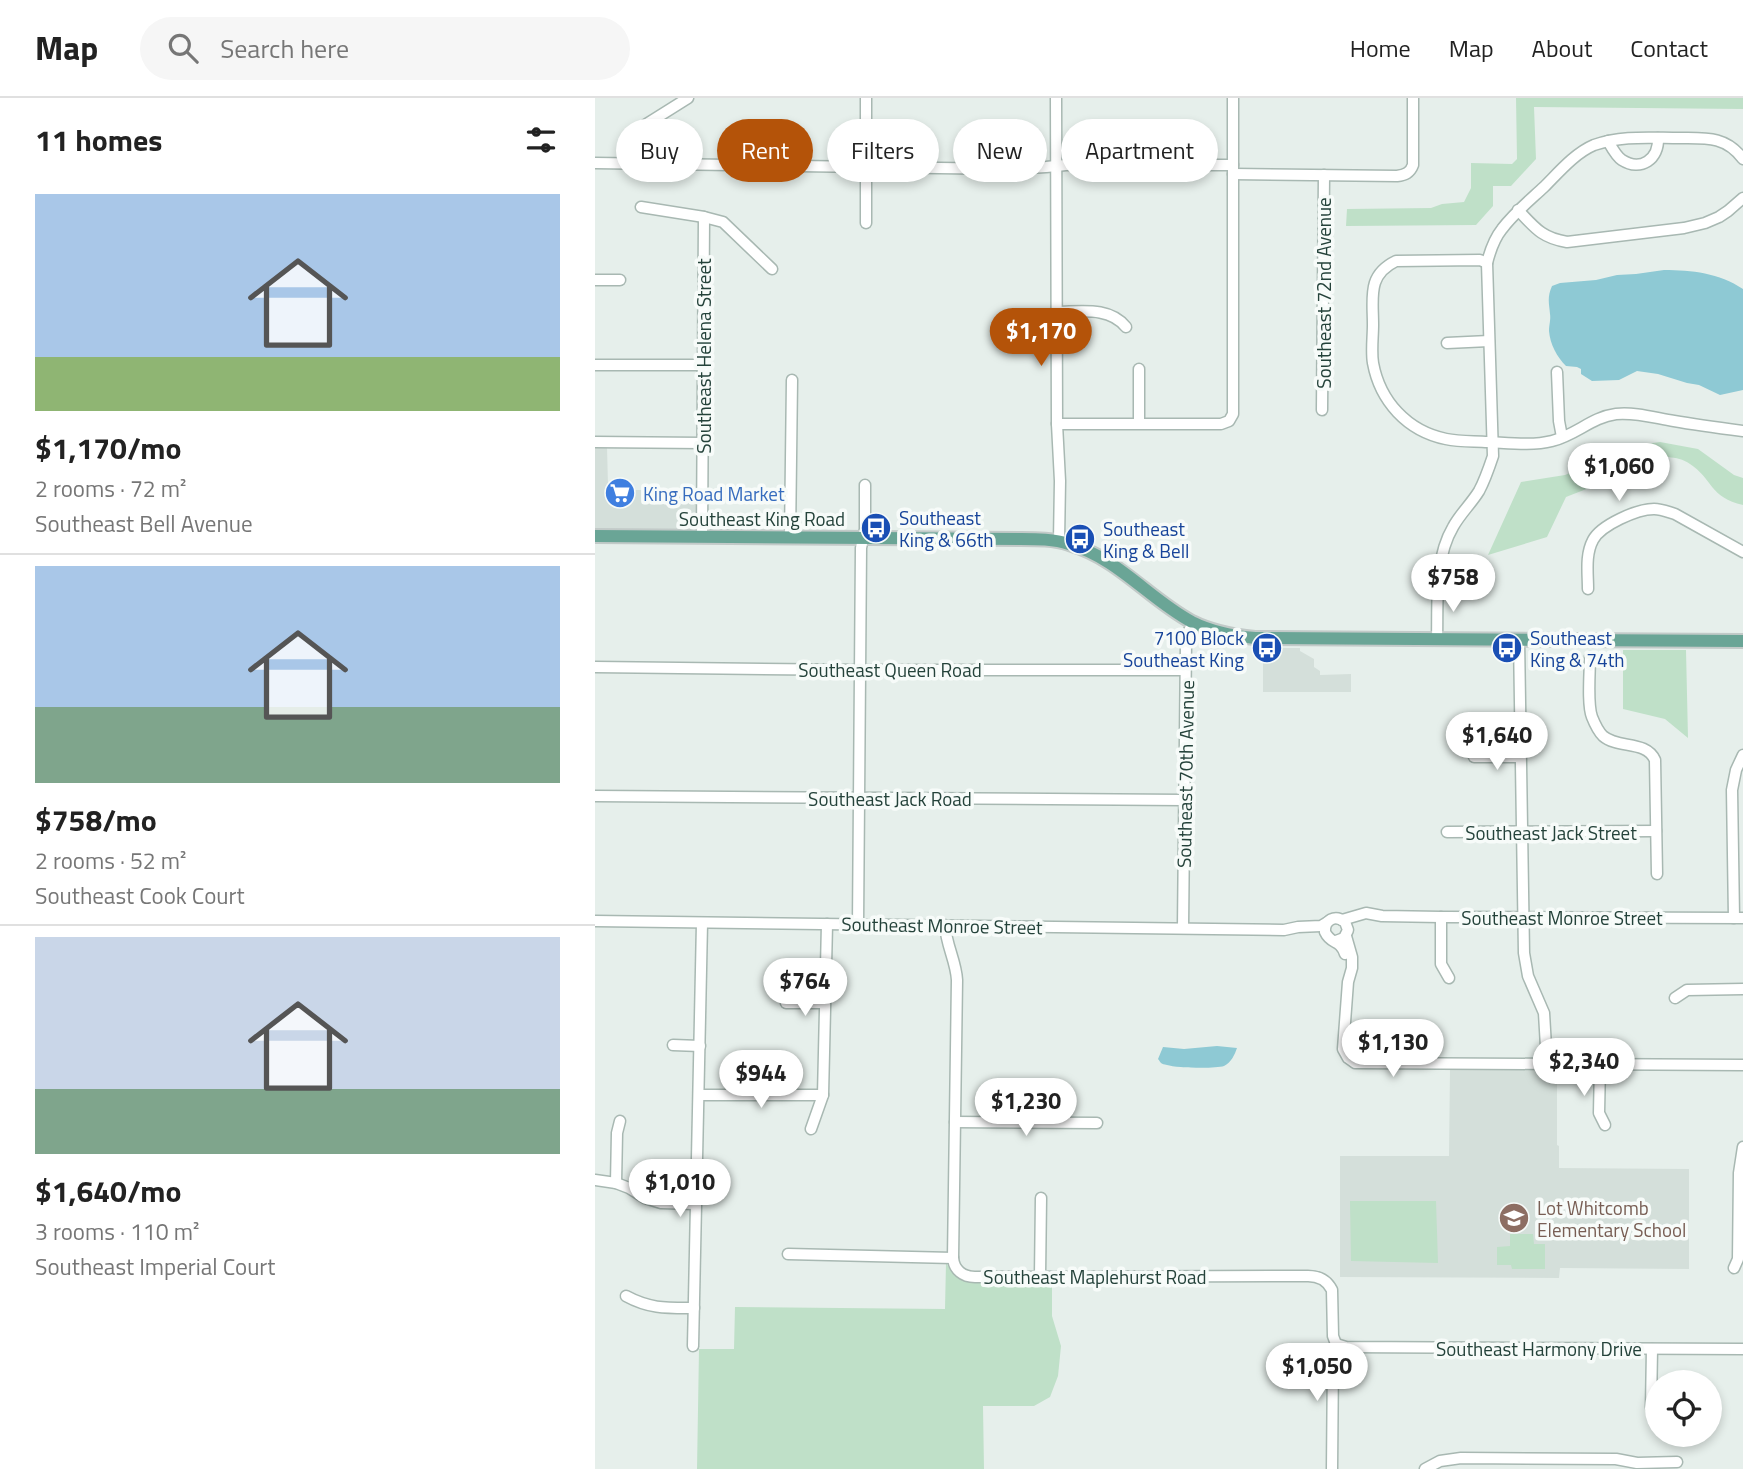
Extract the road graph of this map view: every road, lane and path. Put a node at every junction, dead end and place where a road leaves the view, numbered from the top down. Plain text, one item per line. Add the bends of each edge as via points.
1 (688, 98) edge
2 (866, 98) edge
3 (1056, 98) edge
4 (1233, 98) edge
5 (1413, 98) edge
6 (655, 119) edge
7 (866, 119) edge
8 (1658, 138) junction
9 (1608, 141) junction
10 (1743, 159) edge
11 (595, 163) edge
12 (616, 163) edge
13 (703, 164) edge
14 (827, 166) edge
15 (1056, 166) junction
16 (939, 168) edge
17 (1233, 170) junction
18 (1324, 175) junction
19 (866, 182) edge
20 (1743, 198) edge
21 (641, 207) dead end
22 (1518, 210) junction
23 (704, 217) junction
24 (866, 223) dead end
25 (1487, 263) junction
26 (772, 269) dead end
27 (595, 280) edge
28 (620, 280) dead end
29 (1056, 312) junction
30 (1126, 327) dead end
31 (1489, 341) junction
32 (1447, 343) dead end
33 (595, 365) edge
34 (703, 365) junction
35 (1139, 369) dead end
36 (1557, 372) dead end
37 (792, 380) dead end
38 (1322, 410) dead end
39 (1139, 423) junction
40 (1057, 424) junction
41 (1743, 431) edge
42 (1562, 437) junction
43 (595, 442) edge
44 (1493, 442) junction
45 (703, 443) junction
46 (865, 485) dead end
47 (595, 536) edge
48 (702, 537) junction
49 (789, 538) junction
50 (863, 538) junction
51 (1059, 541) junction
52 (1743, 552) edge
53 (1588, 589) dead end
54 (1193, 622) junction
55 (1437, 639) junction
56 (1519, 639) junction
57 (1743, 641) edge
58 (1590, 657) dead end
59 (595, 667) edge
60 (861, 670) junction
61 (1185, 670) junction
62 (1474, 757) dead end
63 (1520, 757) junction
64 (1741, 762) edge
65 (595, 796) edge
66 (859, 798) junction
67 (1184, 800) junction
68 (1656, 831) junction
69 (1447, 832) dead end
70 (1523, 833) junction
71 (1657, 874) dead end
72 (1382, 916) junction
73 (1441, 917) junction
74 (1524, 917) junction
75 (1739, 918) edge
76 (1342, 920) junction
77 (595, 921) edge
78 (702, 923) junction
79 (1326, 923) junction
80 (827, 924) junction
81 (858, 925) junction
82 (945, 925) junction
83 (1183, 928) junction
84 (1289, 930) junction
85 (1347, 933) junction
86 (1326, 935) junction
87 (1336, 941) junction
88 (1449, 978) dead end
89 (1348, 982) junction
90 (1743, 989) edge
91 (1675, 998) dead end
92 (786, 1003) dead end
93 (824, 1003) junction
94 (673, 1045) dead end
95 (700, 1046) junction
96 (1547, 1064) junction
97 (1600, 1064) junction
98 (1743, 1065) edge
99 (699, 1095) junction
100 (823, 1095) junction
101 (619, 1121) dead end
102 (955, 1122) junction
103 (1097, 1123) dead end
104 (1605, 1125) dead end
105 (811, 1129) dead end
106 (1743, 1147) edge
107 (595, 1180) edge
108 (616, 1182) junction
109 (1041, 1198) dead end
110 (695, 1204) junction
111 (1741, 1229) edge
112 (788, 1254) dead end
113 (953, 1258) junction
114 (1734, 1268) dead end
115 (1041, 1276) junction
116 (626, 1296) dead end
117 (694, 1308) junction
118 (1336, 1344) junction
119 (693, 1346) dead end
120 (1652, 1349) junction
121 (1743, 1349) edge
122 (1652, 1370) edge
123 (1677, 1462) dead end
124 (1637, 1466) edge
125 (1332, 1469) edge
126 (1425, 1469) edge

1 - 6 street
2 - 7 street
3 - 15 street
4 - 17 street
5 - 18 street via 1409,172 1397,176
8 - 9 street
8 - 9 street via 1651,159 1634,164 1620,158
8 - 10 street via 1719,140
9 - 22 street via 1578,155
11 - 12 street
13 - 14 street
15 - 16 street
15 - 17 street
15 - 29 street
17 - 18 street
17 - 39 street via 1233,414 1221,424
18 - 38 street, Southeast 72nd Avenue
19 - 24 street
20 - 22 street via 1705,223 1567,242 1541,234
21 - 23 street
22 - 25 street via 1494,240
23 - 26 street via 723,222
23 - 34 street, Southeast Helena Street
25 - 31 street
25 - 44 street via 1409,260 1386,266 1374,281 1373,360 1384,395 1410,424 1443,438
27 - 28 street
29 - 30 street via 1104,313 1119,318
29 - 40 street
31 - 32 street
31 - 44 street
33 - 34 street
34 - 45 street, Southeast Helena Street
35 - 39 street
36 - 42 street
37 - 49 street
39 - 40 street
40 - 51 street
41 - 42 street via 1613,414
42 - 44 street
43 - 45 street
44 - 55 street via 1489,471 1453,527 1443,552
45 - 48 street, Southeast Helena Street
46 - 50 street
47 - 48 main road, Southeast King Road
48 - 49 main road, Southeast King Road
49 - 50 main road, Southeast King Road
50 - 51 main road, Southeast King Road
50 - 60 street
51 - 54 main road, Southeast King Road via 1108,561
52 - 53 street via 1675,514 1652,509 1637,512 1593,539 1587,559
54 - 55 main road, Southeast King Road via 1225,634 1255,638
54 - 61 street, Southeast 70th Avenue
55 - 56 main road, Southeast King Road
56 - 57 main road, Southeast King Road
56 - 63 street
58 - 68 street via 1591,715 1602,735 1647,750 1655,761
59 - 60 street, Southeast Queen Road
60 - 61 street, Southeast Queen Road
60 - 66 street
61 - 67 street, Southeast 70th Avenue
62 - 63 street
63 - 70 street
64 - 75 street via 1733,790
65 - 66 street, Southeast Jack Road
66 - 67 street, Southeast Jack Road
66 - 81 street
67 - 83 street, Southeast 70th Avenue
68 - 70 street, Southeast Jack Street
68 - 71 street
69 - 70 street, Southeast Jack Street
70 - 74 street
72 - 73 street, Southeast Monroe Street
72 - 76 street, Southeast Monroe Street via 1366,914
72 - 85 street, Southeast Monroe Street via 1357,922
73 - 74 street, Southeast Monroe Street
73 - 88 street via 1441,964
74 - 75 street, Southeast Monroe Street
74 - 96 street via 1525,969 1543,1013
76 - 79 street via 1333,918
76 - 85 street
77 - 78 street, Southeast Monroe Street
78 - 80 street, Southeast Monroe Street
78 - 95 street
79 - 84 street, Southeast Monroe Street
79 - 86 street
80 - 81 street, Southeast Monroe Street
80 - 93 street
81 - 82 street, Southeast Monroe Street
82 - 83 street, Southeast Monroe Street
82 - 102 street via 957,972
83 - 84 street, Southeast Monroe Street
84 - 86 street, Southeast Monroe Street
85 - 87 street
85 - 89 street via 1352,961
86 - 87 street
87 - 89 street via 1345,954
89 - 96 street via 1343,1043 1347,1058 1355,1063
90 - 91 street via 1687,990
92 - 93 street
93 - 100 street
94 - 95 street
95 - 99 street
96 - 97 street
97 - 98 street
97 - 104 street via 1599,1113
99 - 100 street
99 - 110 street
100 - 105 street
101 - 108 street
102 - 103 street
102 - 113 street
106 - 111 street
107 - 108 street
108 - 110 street via 661,1203
109 - 115 street
110 - 117 street
111 - 114 street
112 - 113 street
113 - 115 street, Southeast Maplehurst Road via 958,1270 969,1277
115 - 118 street, Southeast Maplehurst Road via 1319,1277 1332,1290
116 - 117 street via 655,1307
117 - 119 street
118 - 120 street, Southeast Harmony Drive
118 - 125 street
120 - 121 street, Southeast Harmony Drive
120 - 122 street
123 - 124 street
124 - 126 street via 1616,1459 1461,1458

